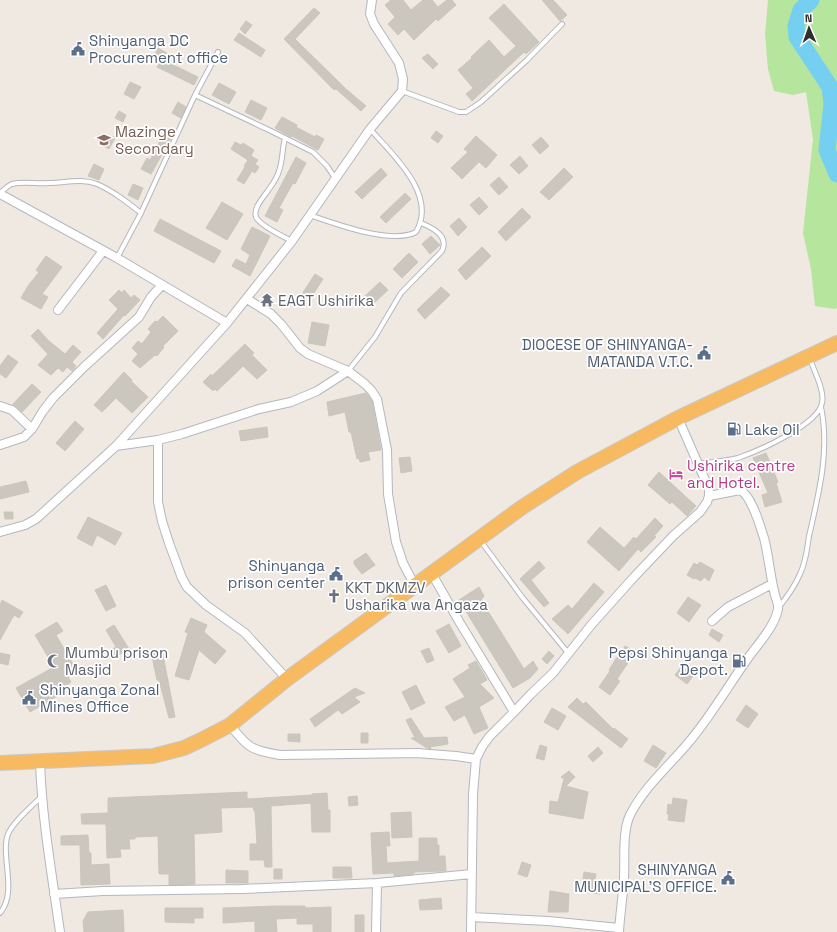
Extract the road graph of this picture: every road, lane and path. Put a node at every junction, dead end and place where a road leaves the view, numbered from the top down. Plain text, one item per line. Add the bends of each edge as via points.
1 (372, 0) edge
2 (562, 24) dead end
3 (218, 52) dead end
4 (402, 91) junction
5 (195, 95) junction
6 (370, 129) junction
7 (285, 138) junction
8 (335, 178) junction
9 (0, 194) edge
10 (141, 213) junction
11 (310, 215) junction
12 (421, 223) junction
13 (292, 241) junction
14 (103, 251) junction
15 (117, 258) junction
16 (162, 285) junction
17 (247, 299) junction
18 (58, 310) dead end
19 (227, 323) junction
20 (837, 343) edge
21 (810, 357) junction
22 (348, 371) junction
23 (0, 406) edge
24 (821, 407) junction
25 (678, 418) junction
26 (32, 429) junction
27 (158, 440) junction
28 (0, 446) edge
29 (116, 446) junction
30 (698, 464) junction
31 (709, 496) junction
32 (0, 532) edge
33 (480, 539) junction
34 (432, 574) junction
35 (772, 584) junction
36 (415, 586) junction
37 (778, 607) junction
38 (712, 621) dead end
39 (569, 654) junction
40 (287, 679) junction
41 (514, 712) junction
42 (230, 725) junction
43 (476, 759) junction
44 (40, 762) junction
45 (0, 763) edge
46 (41, 797) junction
47 (472, 874) junction
48 (377, 883) junction
49 (54, 894) junction
50 (0, 913) edge
51 (471, 917) junction
52 (619, 930) edge
53 (60, 932) edge
54 (376, 932) edge
55 (471, 932) edge

1 - 4 street via 370,14 374,24 400,63
2 - 4 lane via 496,88 466,112 459,112
3 - 5 lane
4 - 6 street
5 - 7 lane
5 - 10 lane
6 - 8 street
6 - 12 lane via 410,175 422,208
7 - 8 lane via 312,152
7 - 13 lane via 279,171 259,202 256,217
8 - 11 street
9 - 10 lane via 13,184 78,180 106,188
9 - 14 street
10 - 15 lane
11 - 12 lane via 379,235 414,233
11 - 13 street
12 - 22 lane via 442,237 442,251 401,293 374,337
13 - 17 street
14 - 15 street
14 - 18 street
15 - 16 street
16 - 19 street
16 - 26 street via 138,317 53,398
17 - 19 street
17 - 22 street via 271,314 308,354
19 - 29 street
20 - 21 highway
21 - 24 lane via 822,391
21 - 25 highway
22 - 27 street via 317,392 291,402
22 - 36 street via 365,384 377,399 386,450 388,494 396,542
23 - 26 street via 12,410
24 - 30 lane via 807,422 770,444 736,458
24 - 37 lane via 825,457 806,557 793,588
25 - 30 street
25 - 33 highway via 577,472 521,508
26 - 28 street via 24,436
27 - 29 street
27 - 40 street via 158,502 182,578 187,587 206,604 245,633
29 - 32 street via 36,518 25,525
30 - 31 street via 709,489
31 - 35 street via 740,490 745,492 763,536
31 - 39 street via 700,512 634,577
33 - 34 highway
33 - 39 lane via 522,597
34 - 36 highway
34 - 41 street
35 - 37 street
35 - 38 street via 728,607
36 - 40 highway
37 - 52 street via 762,639 709,716 638,800 629,817 625,838
39 - 41 street
40 - 42 highway
41 - 43 street via 489,737
42 - 43 street via 250,747 280,755 417,753
42 - 44 highway via 184,748 153,756
43 - 47 street
44 - 45 highway
44 - 46 street
46 - 49 street
46 - 50 lane via 8,834 5,845 8,892 6,904
47 - 48 street
47 - 51 street
48 - 49 street
48 - 54 street
49 - 53 street
51 - 52 street via 548,921
51 - 55 street

